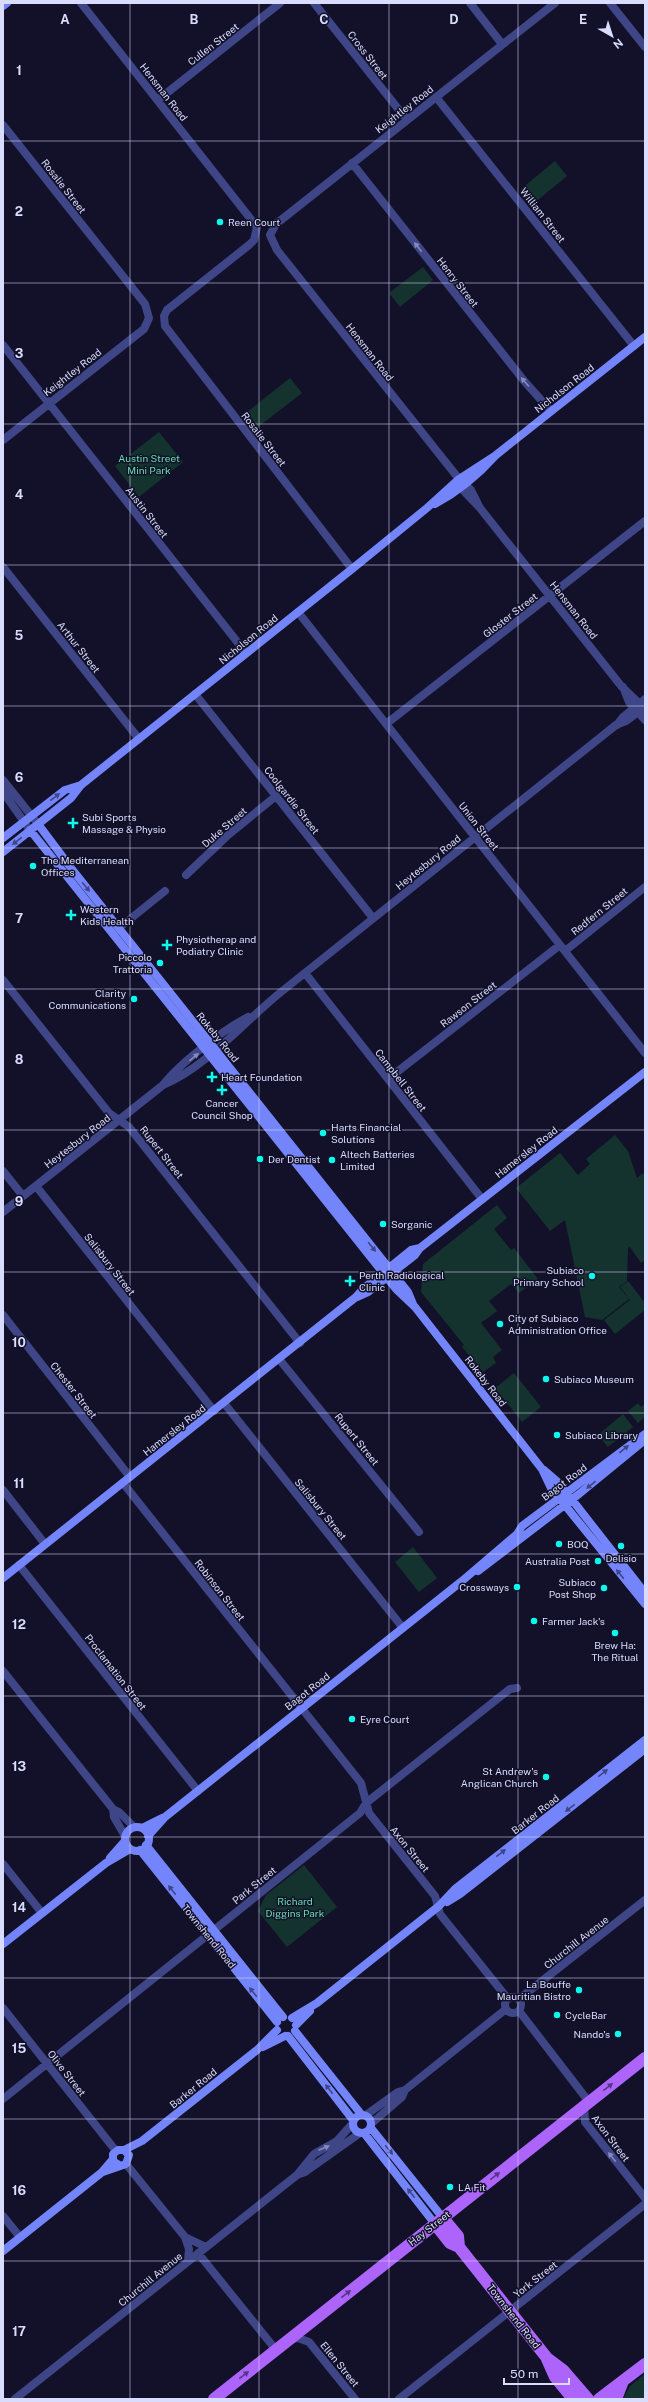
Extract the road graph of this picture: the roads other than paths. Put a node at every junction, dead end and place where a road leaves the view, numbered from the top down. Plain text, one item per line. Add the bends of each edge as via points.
1 (7, 3) edge
2 (81, 3) edge
3 (280, 3) edge
4 (314, 3) edge
5 (470, 3) edge
6 (555, 3) edge
7 (610, 3) edge
8 (3, 6) edge
9 (502, 44) junction
10 (645, 47) edge
11 (436, 97) junction
12 (158, 100) junction
13 (407, 120) junction
14 (3, 125) edge
15 (352, 163) junction
16 (270, 235) joint
17 (149, 318) joint
18 (164, 319) joint
19 (645, 337) edge
20 (3, 344) edge
21 (634, 346) junction
22 (49, 403) junction
23 (551, 411) junction
24 (3, 440) edge
25 (461, 483) junction
26 (645, 521) edge
27 (3, 567) edge
28 (352, 569) junction
29 (550, 596) junction
30 (298, 612) junction
31 (246, 653) junction
32 (195, 694) junction
33 (642, 706) edge
34 (645, 720) edge
35 (386, 724) junction
36 (139, 739) junction
37 (3, 780) edge
38 (81, 785) junction
39 (3, 792) edge
40 (276, 796) junction
41 (31, 815) junction
42 (23, 822) junction
43 (38, 824) junction
44 (30, 830) junction
45 (475, 837) junction
46 (3, 838) edge
47 (3, 852) edge
48 (186, 875) dead end
49 (645, 887) edge
50 (165, 891) dead end
51 (373, 918) junction
52 (116, 930) junction
53 (562, 948) junction
54 (305, 973) junction
55 (3, 980) edge
56 (210, 1049) junction
57 (645, 1053) edge
58 (645, 1072) edge
59 (388, 1079) junction
60 (119, 1120) junction
61 (3, 1170) edge
62 (36, 1186) junction
63 (23, 1196) junction
64 (482, 1199) junction
65 (3, 1212) edge
66 (388, 1273) junction
67 (3, 1315) edge
68 (300, 1342) junction
69 (279, 1359) junction
70 (224, 1403) junction
71 (214, 1411) junction
72 (645, 1434) edge
73 (645, 1440) edge
74 (542, 1469) junction
75 (130, 1477) junction
76 (123, 1483) junction
77 (3, 1490) edge
78 (566, 1492) junction
79 (558, 1498) junction
80 (572, 1500) junction
81 (565, 1505) junction
82 (419, 1532) dead end
83 (45, 1544) junction
84 (19, 1566) junction
85 (3, 1578) edge
86 (462, 1581) junction
87 (645, 1593) edge
88 (645, 1604) edge
89 (403, 1628) junction
90 (3, 1671) edge
91 (518, 1688) dead end
92 (301, 1709) junction
93 (645, 1740) edge
94 (645, 1750) edge
95 (198, 1790) junction
96 (366, 1802) junction
97 (113, 1809) junction
98 (165, 1817) junction
99 (138, 1828) junction
100 (148, 1836) junction
101 (125, 1838) junction
102 (143, 1848) junction
103 (130, 1849) junction
104 (106, 1863) junction
105 (3, 1864) edge
106 (645, 1900) edge
107 (439, 1906) junction
108 (42, 1913) junction
109 (211, 1933) junction
110 (3, 1944) edge
111 (508, 1999) junction
112 (520, 1999) junction
113 (3, 2008) edge
114 (506, 2009) junction
115 (519, 2011) junction
116 (279, 2023) junction
117 (294, 2025) junction
118 (286, 2036) junction
119 (256, 2050) junction
120 (645, 2058) edge
121 (47, 2064) junction
122 (405, 2090) junction
123 (3, 2099) edge
124 (587, 2104) junction
125 (364, 2115) junction
126 (353, 2122) junction
127 (367, 2129) junction
128 (142, 2141) junction
129 (117, 2153) junction
130 (125, 2162) junction
131 (101, 2173) junction
132 (297, 2174) junction
133 (645, 2198) edge
134 (645, 2204) edge
135 (3, 2216) edge
136 (439, 2221) junction
137 (186, 2236) junction
138 (20, 2237) junction
139 (206, 2247) junction
140 (3, 2251) edge
141 (198, 2253) junction
142 (188, 2261) junction
143 (510, 2311) junction
144 (286, 2341) junction
145 (276, 2350) junction
146 (547, 2358) junction
147 (645, 2364) edge
148 (623, 2381) junction
149 (15, 2399) edge
150 (214, 2399) edge
151 (355, 2399) edge
152 (399, 2399) edge
153 (573, 2399) edge
154 (588, 2399) edge
155 (600, 2399) edge
156 (616, 2399) edge

1 - 8 main road
2 - 12 street, Hensman Road
3 - 12 street, Cullen Street
4 - 13 street, Cross Street
5 - 9 street
6 - 9 street, Keightley Road
7 - 10 street
9 - 11 street, Keightley Road
11 - 13 street, Keightley Road
11 - 21 street, William Street
12 - 18 street, Hensman Road via 254,221 257,233 249,245 167,310
13 - 15 street, Keightley Road
14 - 17 street, Rosalie Street via 145,304
15 - 16 street, Keightley Road via 276,224
23 -> 15 street, Henry Street via 525,382
16 - 25 street, Hensman Road via 277,250
17 - 22 street, Keightley Road via 144,329
18 - 28 street, Rosalie Street via 168,331
19 - 21 main road, Nicholson Road
20 - 22 street, Austin Street
21 - 23 main road, Nicholson Road
22 - 24 street, Keightley Road
22 - 31 street, Austin Street
23 - 25 main road, Nicholson Road
25 - 28 main road, Nicholson Road
25 - 29 street, Hensman Road
26 - 29 street, Gloster Street
27 - 36 street, Arthur Street
28 - 30 main road, Nicholson Road
29 - 33 street, Hensman Road via 622,687
29 - 35 street, Gloster Street
30 - 31 main road, Nicholson Road
30 - 35 street, Union Street
31 - 32 main road, Nicholson Road
32 - 36 main road, Nicholson Road
32 - 40 street, Coolgardie Street
33 - 34 street, Hensman Road
33 - 45 street, Heytesbury Road
35 - 45 street, Union Street
36 - 38 main road, Nicholson Road
37 - 41 street, Rokeby Road
41 -> 38 main road, Nicholson Road via 64,790
38 - 43 main road, Nicholson Road via 71,798
39 - 42 street, Rokeby Road
40 - 48 street, Duke Street via 226,836
40 - 51 street, Coolgardie Street
41 - 42 main road, Nicholson Road
41 - 43 street, Rokeby Road
42 - 44 street, Rokeby Road
42 - 46 main road, Nicholson Road
43 - 44 main road, Nicholson Road
43 -> 52 main road, Rokeby Road
44 -> 47 main road, Nicholson Road
44 - 52 main road, Rokeby Road
45 - 51 street, Heytesbury Road
45 - 53 street, Union Street
49 - 53 street, Redfern Street
50 - 52 street
51 - 54 street, Heytesbury Road
52 - 56 main road, Rokeby Road
53 - 57 street, Union Street
53 - 59 street, Rawson Street
54 - 56 street, Heytesbury Road via 252,1015 237,1022
54 - 59 street, Campbell Street
55 - 60 street, Rupert Street via 109,1113
56 - 60 street, Heytesbury Road via 175,1080 163,1085
56 - 66 main road, Rokeby Road
58 - 64 main road, Hamersley Road
59 - 64 street, Campbell Street
60 - 62 street, Heytesbury Road
60 - 68 street, Rupert Street via 129,1127
61 - 63 street
62 - 63 street, Heytesbury Road
62 - 71 street, Salisbury Street
63 - 65 street, Heytesbury Road
64 - 66 main road, Hamersley Road via 420,1248 415,1255
66 - 68 main road, Hamersley Road via 364,1288
66 - 74 main road, Rokeby Road via 408,1292 415,1307
67 - 75 street, Chester Street
68 - 69 main road, Hamersley Road
69 - 70 main road, Hamersley Road
69 - 82 street, Rupert Street
70 - 71 main road, Hamersley Road
70 - 89 street, Salisbury Street
71 - 75 main road, Hamersley Road
78 -> 72 main road, Bagot Road
73 -> 80 main road, Bagot Road
74 - 78 main road, Rokeby Road via 559,1482
74 - 79 main road, Rokeby Road
75 - 76 main road, Hamersley Road
76 - 83 main road, Hamersley Road
76 - 92 street, Robinson Street
77 - 83 street
78 - 79 main road, Bagot Road
78 - 80 main road, Rokeby Road
79 - 81 main road, Rokeby Road
79 - 86 main road, Bagot Road via 522,1526 517,1534
80 - 81 main road, Bagot Road
80 - 87 main road, Rokeby Road
81 - 86 main road, Bagot Road
88 -> 81 main road, Rokeby Road
83 - 84 main road, Hamersley Road
84 - 85 main road, Hamersley Road
84 - 95 street, Proclamation Street
86 - 89 main road, Bagot Road
89 - 92 main road, Bagot Road
90 - 97 street
91 - 96 street, Park Street via 510,1689
92 - 95 main road, Bagot Road
92 - 96 street, Axon Street via 361,1783
107 -> 93 main road, Barker Road via 455,1889
94 -> 107 main road, Barker Road via 460,1894
95 - 98 main road, Bagot Road
96 - 107 street, Axon Street via 369,1813 435,1896
96 - 109 street, Park Street via 360,1813
97 - 99 street
97 - 101 street via 114,1817
98 - 99 main road, Bagot Road
98 - 100 main road, Bagot Road
99 - 100 main road
99 - 101 main road via 128,1830
100 - 102 main road
101 - 103 main road
101 - 104 main road
102 - 103 main road
102 - 109 main road, Townshend Road
103 - 104 main road
104 - 108 main road
105 - 108 street
106 - 112 street, Churchill Avenue
107 - 111 street, Axon Street via 440,1914
107 - 117 main road, Barker Road via 317,2003
108 - 110 main road
109 - 116 main road, Townshend Road
109 - 121 street, Park Street
111 - 112 street
111 - 114 street
112 - 115 street via 522,2007
113 - 121 street, Olive Street
114 - 115 street via 512,2014
114 - 122 street, Churchill Avenue
115 - 124 street, Axon Street
116 - 117 main road
116 - 118 main road, Townshend Road
116 - 119 main road, Barker Road
117 - 118 main road, Barker Road
117 - 125 main road
118 - 119 main road, Barker Road
126 -> 118 main road
119 - 128 main road, Barker Road
124 -> 120 main road, Hay Street
121 - 123 street, Park Street
121 - 129 street, Olive Street
122 - 125 street, Churchill Avenue
122 - 127 street, Churchill Avenue via 402,2097
133 -> 124 street, Axon Street via 585,2122
136 -> 124 main road, Hay Street
125 - 126 main road
125 - 127 main road
126 - 127 main road via 355,2130
132 -> 126 street, Churchill Avenue via 314,2154 337,2141
127 - 132 street, Churchill Avenue via 305,2172
127 - 136 main road, Townshend Road
128 - 129 main road, Barker Road
128 - 130 main road, Barker Road
129 - 130 main road
129 - 130 main road
129 - 131 main road, Barker Road
130 - 131 main road, Barker Road
130 - 137 street
131 - 138 main road, Barker Road
132 - 139 street, Churchill Avenue
134 - 143 street, York Street
135 - 138 street
136 - 143 main road, Townshend Road via 450,2243 460,2247
144 -> 136 main road, Hay Street
137 - 139 street
137 - 142 street via 189,2248
138 - 140 main road, Barker Road
139 - 141 street, Churchill Avenue
141 - 142 street, Churchill Avenue
141 - 145 street
142 - 149 street, Churchill Avenue
143 - 146 main road, Townshend Road
143 - 152 street, York Street
144 - 145 main road, Hay Street
144 - 151 street, Ellen Street via 298,2338 309,2342
150 -> 145 main road, Hay Street
146 - 153 main road via 555,2377
146 - 154 main road, Townshend Road via 563,2370
147 - 148 main road
148 - 155 main road
148 - 156 main road

